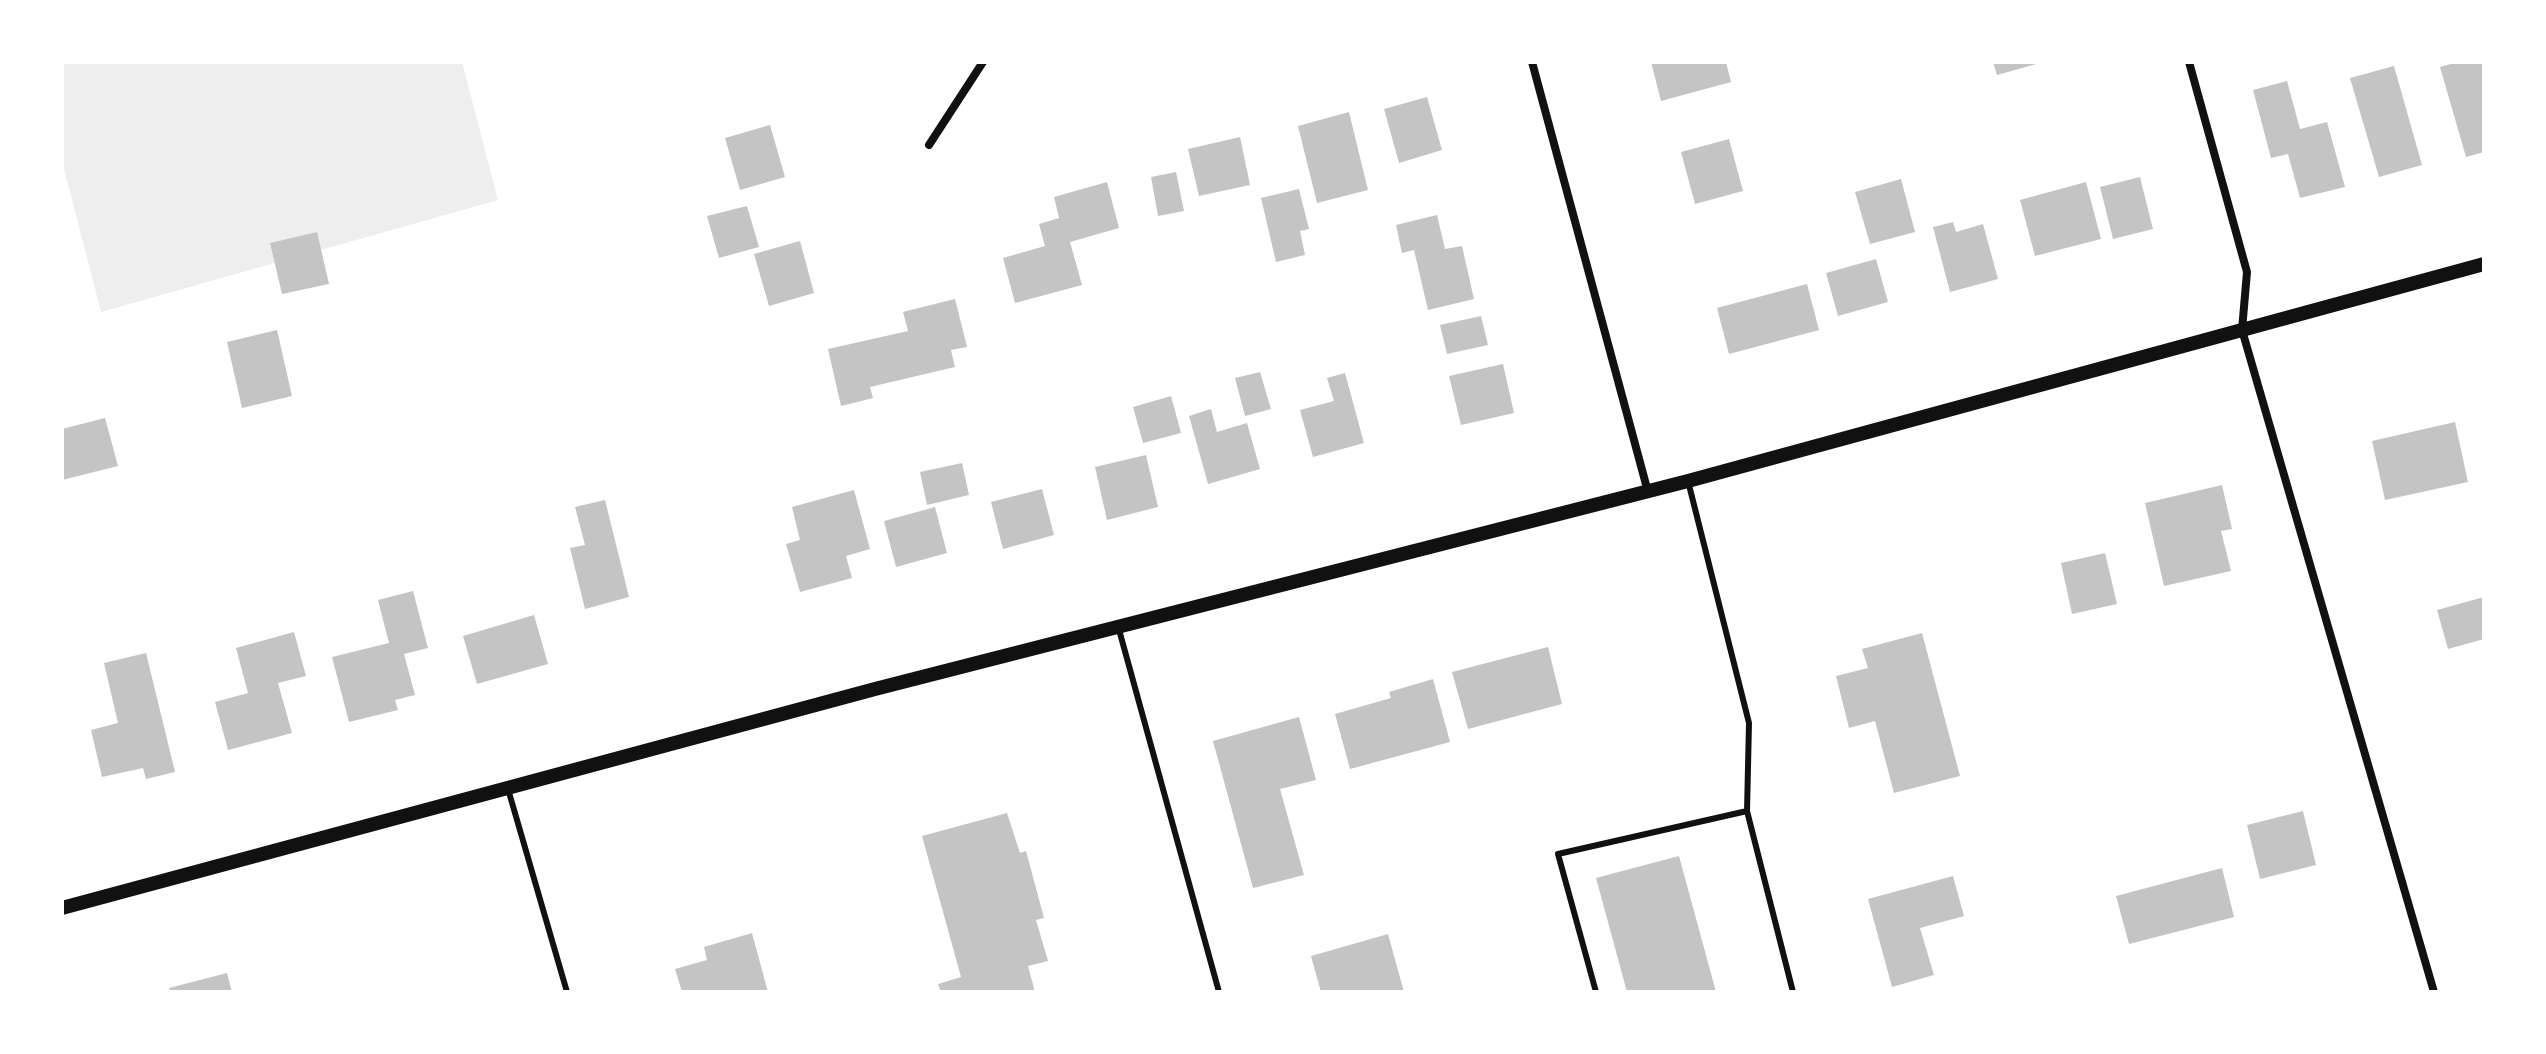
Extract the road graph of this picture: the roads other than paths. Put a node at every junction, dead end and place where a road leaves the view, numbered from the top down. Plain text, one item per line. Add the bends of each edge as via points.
1 (983, 62) edge
2 (1532, 62) edge
3 (2189, 62) edge
4 (929, 145) dead end
5 (2484, 264) edge
6 (2242, 330) junction
7 (1688, 481) junction
8 (1648, 492) junction
9 (1118, 626) junction
10 (508, 789) junction
11 (1747, 811) junction
12 (62, 908) edge
13 (567, 992) edge
14 (1219, 992) edge
15 (1596, 992) edge
16 (1793, 992) edge
17 (2434, 992) edge

1 - 4 street
2 - 8 street
3 - 6 street via 2247,272
5 - 6 street
6 - 7 street
6 - 17 street
7 - 8 street
7 - 11 lane via 1749,723
8 - 9 street
9 - 10 street
9 - 14 lane
10 - 12 street
10 - 13 lane
11 - 15 lane via 1558,854
11 - 16 lane

